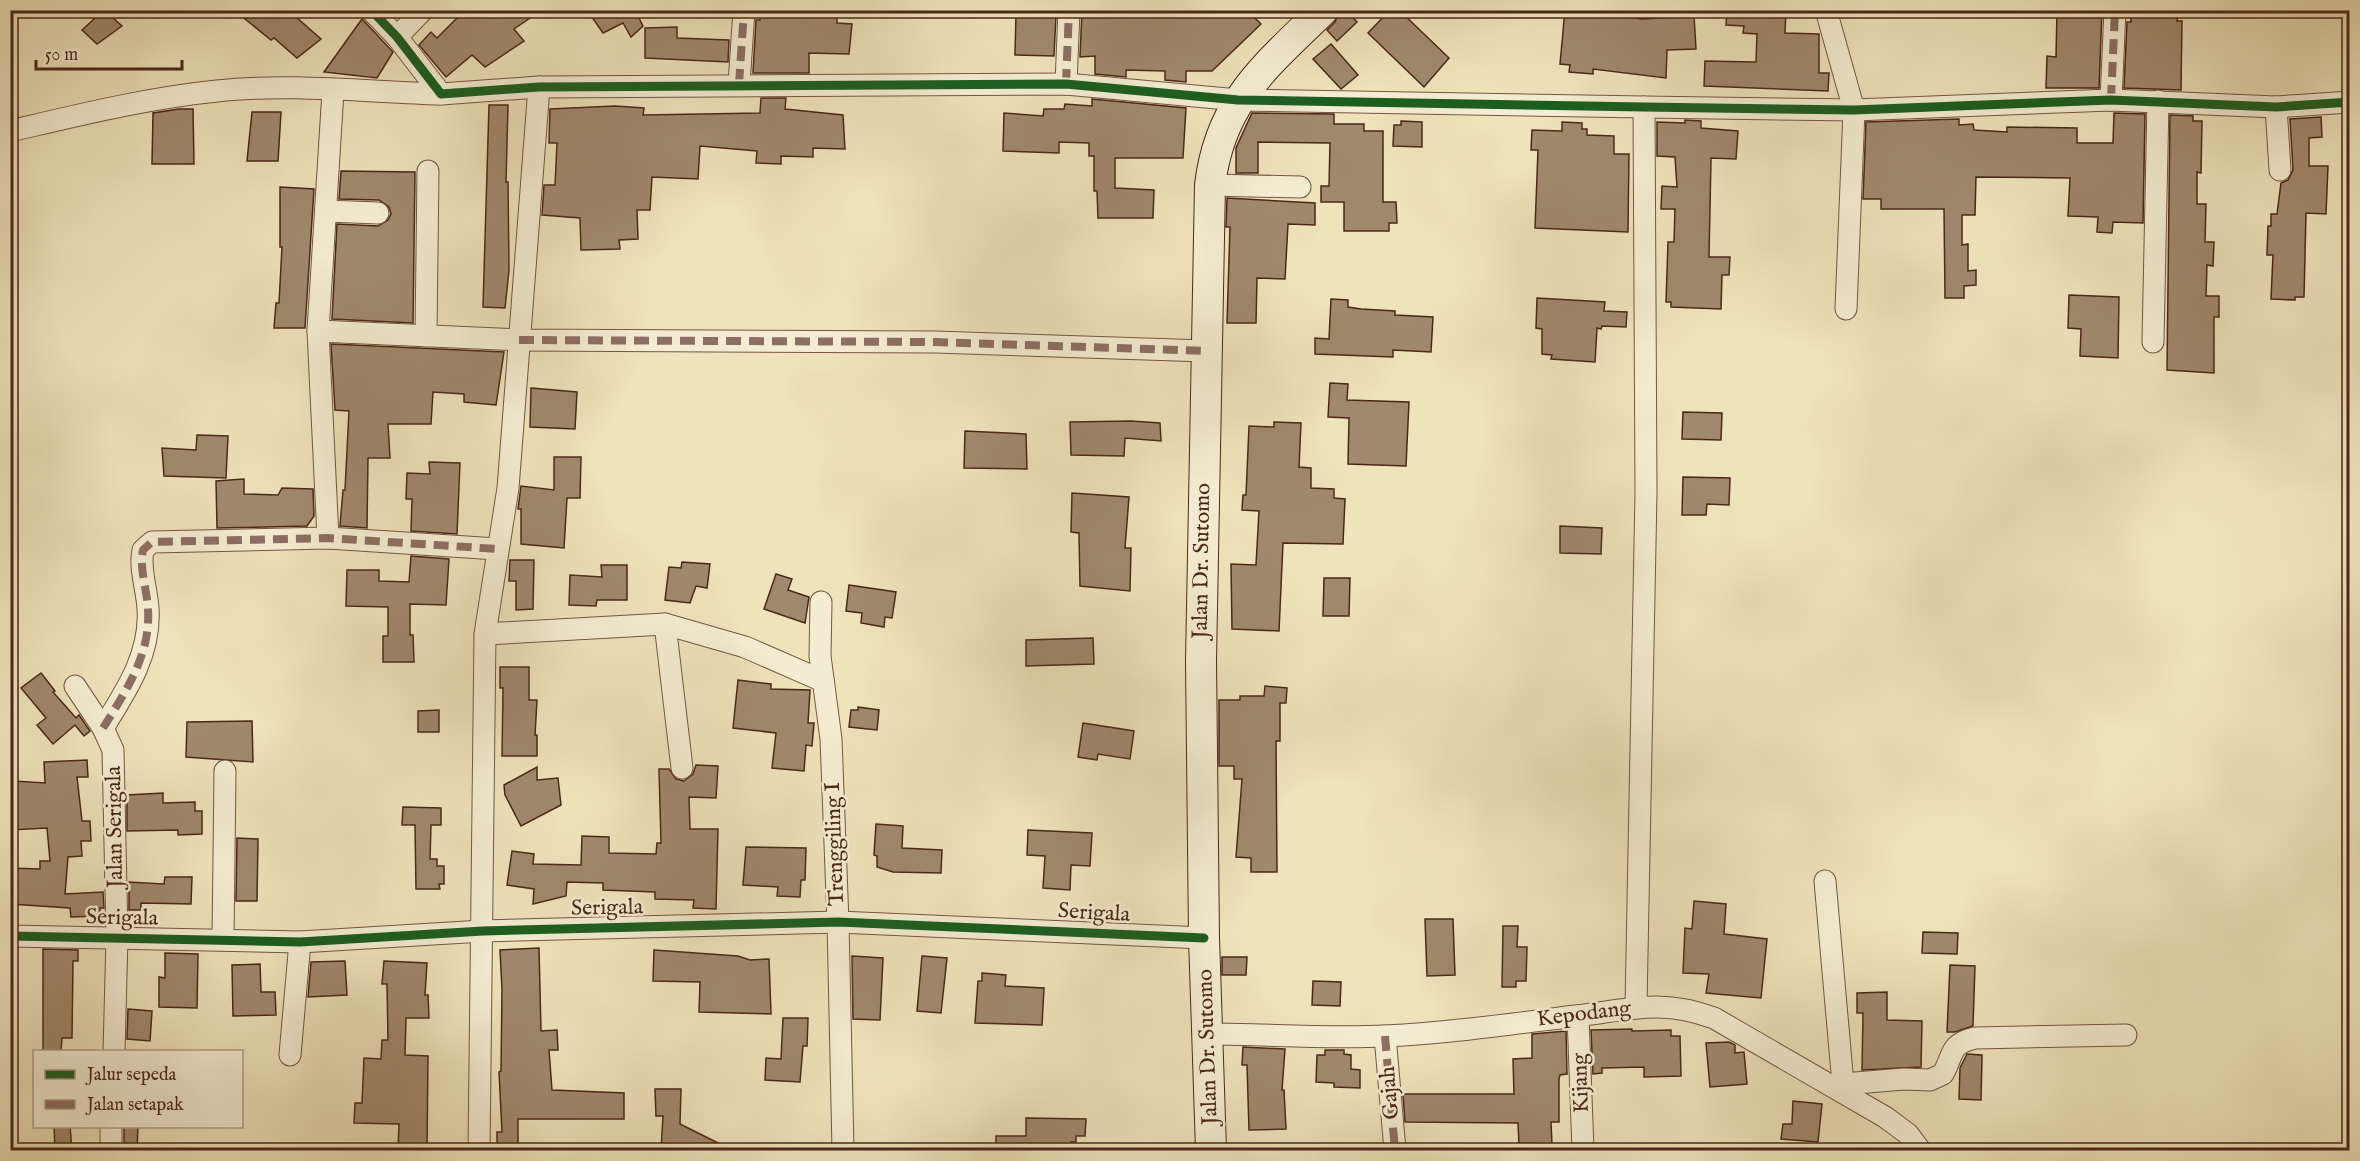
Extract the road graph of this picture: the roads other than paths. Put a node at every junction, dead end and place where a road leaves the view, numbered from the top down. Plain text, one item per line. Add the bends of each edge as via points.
1 (371, 10) edge
2 (423, 10) edge
3 (744, 10) edge
4 (1069, 10) edge
5 (1323, 10) edge
6 (1826, 10) edge
7 (2115, 10) edge
8 (398, 37) junction
9 (738, 84) junction
10 (1066, 84) junction
11 (539, 87) junction
12 (333, 91) junction
13 (441, 94) junction
14 (1238, 100) junction
15 (2112, 100) junction
16 (2158, 101) junction
17 (2349, 102) edge
18 (1644, 107) junction
19 (2276, 107) junction
20 (1854, 110) junction
21 (10, 131) edge
22 (2280, 170) dead end
23 (428, 171) dead end
24 (1210, 186) junction
25 (1300, 187) dead end
26 (326, 211) junction
27 (378, 213) dead end
28 (1846, 309) dead end
29 (318, 331) junction
30 (426, 336) junction
31 (519, 340) junction
32 (2153, 342) dead end
33 (1206, 351) junction
34 (328, 538) junction
35 (497, 549) junction
36 (821, 603) dead end
37 (665, 624) junction
38 (485, 633) junction
39 (823, 681) junction
40 (75, 686) dead end
41 (104, 728) junction
42 (682, 768) dead end
43 (225, 771) dead end
44 (1825, 881) dead end
45 (838, 922) junction
46 (483, 931) junction
47 (10, 936) edge
48 (117, 937) junction
49 (1204, 938) junction
50 (223, 939) junction
51 (300, 942) junction
52 (1636, 1006) junction
53 (1578, 1016) junction
54 (1207, 1034) junction
55 (2126, 1035) dead end
56 (1385, 1036) junction
57 (114, 1050) edge
58 (290, 1055) dead end
59 (1837, 1085) junction
60 (111, 1128) edge
61 (111, 1150) edge
62 (479, 1150) edge
63 (843, 1150) edge
64 (1211, 1150) edge
65 (1395, 1150) edge
66 (1583, 1150) edge
67 (1920, 1150) edge

1 - 8 street
2 - 8 street
3 - 9 street
4 - 10 street
5 - 14 street, Jalan Dr. Sutomo via 1258,74
6 - 20 street
7 - 15 street
8 - 13 street
9 - 10 street
9 - 11 street
10 - 14 street
11 - 13 street
11 - 31 street
12 - 13 street
12 - 21 street via 218,91
12 - 26 street
14 - 18 street
14 - 24 street, Jalan Dr. Sutomo via 1222,130
15 - 16 street
15 - 20 street
16 - 19 street
16 - 32 street
17 - 19 street
18 - 20 street
18 - 52 street via 1646,492
19 - 22 street
20 - 28 street
23 - 30 street
24 - 25 street
24 - 33 street, Jalan Dr. Sutomo
26 - 27 street
26 - 29 street
29 - 30 street
29 - 34 street
30 - 31 street
31 - 33 street via 935,342
31 - 35 street via 508,488
33 - 49 street, Jalan Dr. Sutomo via 1201,661
34 - 35 street
34 - 41 street via 152,542 142,550 148,637 126,691
35 - 38 street
36 - 39 street, Trenggiling I
37 - 38 street
37 - 39 street via 745,647
37 - 42 street
38 - 46 street
39 - 45 street, Trenggiling I via 831,740
40 - 41 street, Jalan Serigala
41 - 48 street, Jalan Serigala via 113,750 115,777
43 - 50 street
44 - 59 street
45 - 46 street, Serigala
45 - 49 street, Serigala
45 - 63 street, Trenggiling I
46 - 51 street, Serigala
46 - 62 street
47 - 48 street, Serigala
48 - 50 street, Serigala
48 - 57 street, Jalan Serigala
49 - 54 street, Jalan Dr. Sutomo
50 - 51 street, Serigala
51 - 58 street
52 - 53 street, Kepodang
52 - 59 street, Kepodang via 1694,1010
53 - 56 street, Kepodang
53 - 66 street, Kijang
54 - 56 street, Kepodang
54 - 64 street, Jalan Dr. Sutomo
55 - 59 street via 1975,1038 1952,1049 1943,1074 1930,1080
56 - 65 street, Gajah
59 - 67 street, Kepodang via 1886,1116
60 - 61 street

